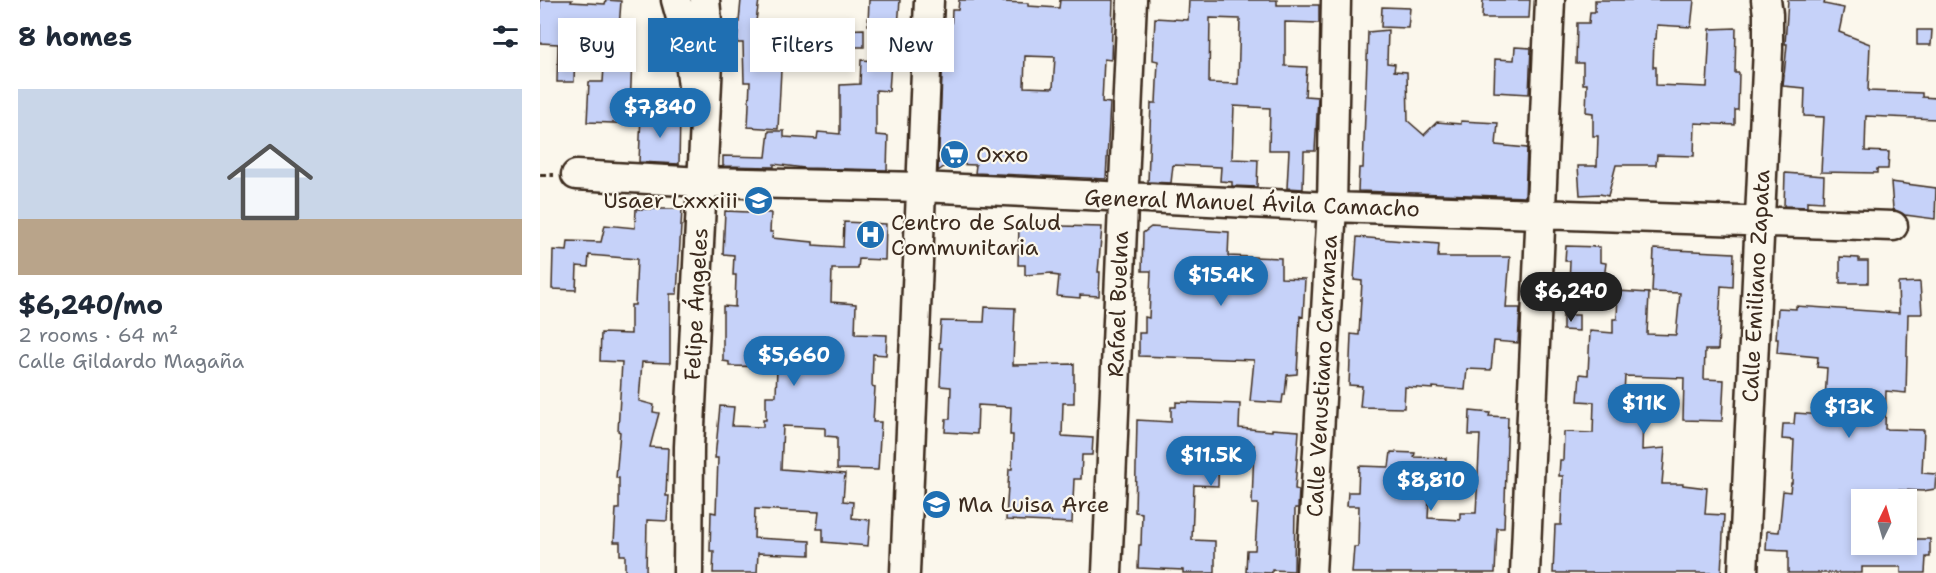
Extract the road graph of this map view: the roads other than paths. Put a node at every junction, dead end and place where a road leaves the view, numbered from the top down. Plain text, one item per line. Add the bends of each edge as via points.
1 (676, 0) edge
2 (705, 0) edge
3 (929, 0) edge
4 (1132, 0) edge
5 (1336, 0) edge
6 (1550, 0) edge
7 (1766, 0) edge
8 (706, 121) junction
9 (576, 175) dead end
10 (702, 182) junction
11 (921, 188) junction
12 (1123, 198) junction
13 (1332, 207) junction
14 (1540, 213) junction
15 (1759, 221) junction
16 (1893, 226) dead end
17 (688, 573) edge
18 (904, 573) edge
19 (1107, 573) edge
20 (1311, 573) edge
21 (1525, 573) edge
22 (1743, 573) edge

1 - 8 street via 687,39 693,85
2 - 8 street, Felipe Ángeles via 709,42
3 - 11 street
4 - 12 street, Rafael Buelna
5 - 13 street, Calle Venustiano Carranza
6 - 14 street
7 - 15 street, Calle Emiliano Zapata via 1768,50
8 - 10 street, Felipe Ángeles
9 - 10 street, General Manuel Ávila Camacho
10 - 11 street, General Manuel Ávila Camacho
10 - 17 street, Felipe Ángeles via 688,447
11 - 12 street, General Manuel Ávila Camacho
11 - 18 street
12 - 13 street, General Manuel Ávila Camacho
12 - 19 street, Rafael Buelna
13 - 14 street, General Manuel Ávila Camacho
13 - 20 street, Calle Venustiano Carranza
14 - 15 street, General Manuel Ávila Camacho
14 - 21 street
15 - 16 street, General Manuel Ávila Camacho
15 - 22 street, Calle Emiliano Zapata

